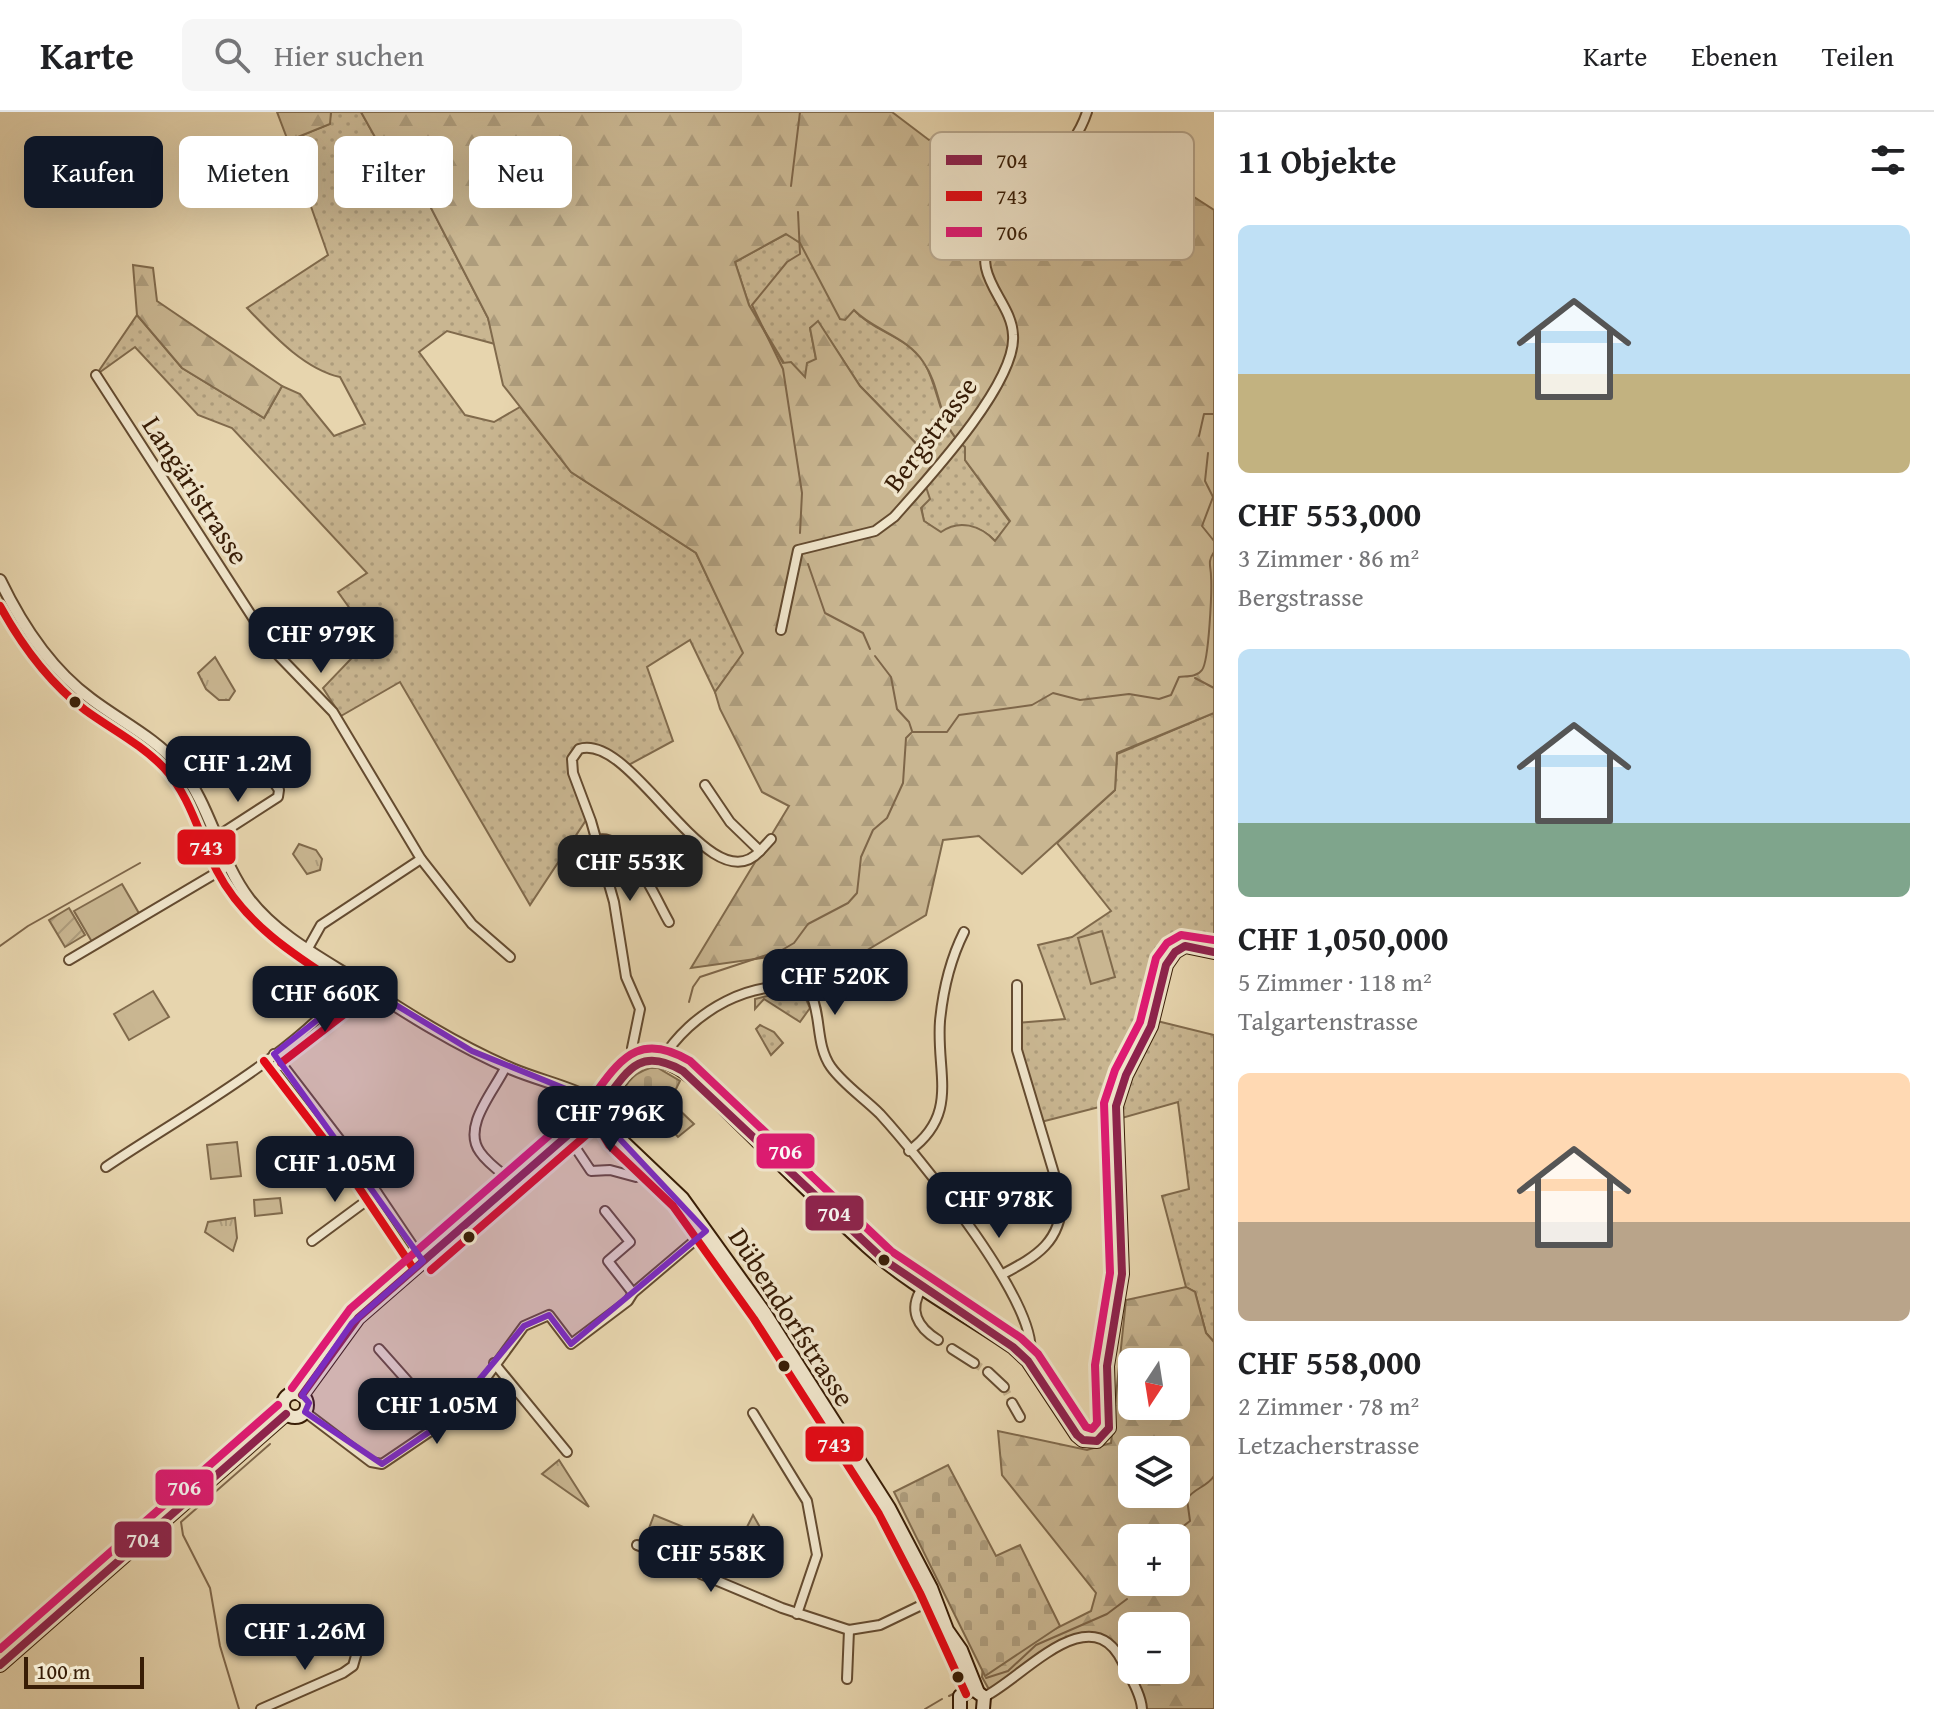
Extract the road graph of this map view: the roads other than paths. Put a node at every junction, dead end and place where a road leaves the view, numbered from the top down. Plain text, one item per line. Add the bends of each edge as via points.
1 (1087, 112) edge
2 (1080, 132) edge
3 (986, 260) edge
4 (96, 375) dead end
5 (0, 580) edge
6 (781, 630) dead end
7 (269, 775) dead end
8 (705, 785) dead end
9 (216, 837) junction
10 (771, 839) dead end
11 (597, 840) junction
12 (760, 851) junction
13 (421, 859) junction
14 (228, 866) junction
15 (669, 922) dead end
16 (964, 932) dead end
17 (307, 950) junction
18 (1214, 952) edge
19 (510, 957) dead end
20 (69, 960) dead end
21 (353, 979) junction
22 (1017, 985) dead end
23 (274, 1054) junction
24 (662, 1060) junction
25 (640, 1061) junction
26 (506, 1066) junction
27 (607, 1098) junction
28 (592, 1099) junction
29 (599, 1115) junction
30 (566, 1134) junction
31 (909, 1151) junction
32 (649, 1166) junction
33 (106, 1167) dead end
34 (513, 1182) junction
35 (377, 1193) junction
36 (605, 1211) dead end
37 (706, 1231) junction
38 (312, 1241) dead end
39 (423, 1261) junction
40 (1003, 1274) junction
41 (922, 1288) junction
42 (633, 1293) junction
43 (938, 1340) dead end
44 (379, 1349) dead end
45 (952, 1349) dead end
46 (1028, 1361) junction
47 (494, 1363) junction
48 (974, 1363) tunnel mouth
49 (988, 1372) tunnel mouth
50 (1004, 1387) tunnel mouth
51 (302, 1395) junction
52 (1012, 1403) tunnel mouth
53 (305, 1412) junction
54 (753, 1413) dead end
55 (286, 1414) junction
56 (1020, 1417) dead end
57 (444, 1422) junction
58 (567, 1452) dead end
59 (637, 1545) dead end
60 (933, 1604) junction
61 (797, 1614) junction
62 (849, 1630) junction
63 (359, 1645) dead end
64 (0, 1665) edge
65 (847, 1679) dead end
66 (977, 1697) edge
67 (261, 1709) edge
68 (960, 1709) edge
69 (1142, 1709) edge

1 - 2 street
3 - 6 street, Bergstrasse via 1014,337 988,402 894,517 875,531 798,550
4 - 13 street, Langäristrasse via 275,652 333,712
5 - 9 street via 35,643 58,670 178,766
7 - 9 street via 278,797
8 - 12 street via 730,822
9 - 14 street
10 - 12 street
11 - 12 street via 571,766 575,753 586,746 623,768 725,862 749,862
11 - 15 street via 610,839 626,849
11 - 25 street via 626,977 640,1009 632,1048
13 - 17 street via 321,925
13 - 19 street, Langäristrasse via 472,924
14 - 17 street via 267,919
14 - 20 street
16 - 31 street via 942,1000 942,1103 927,1136
17 - 21 street
18 - 46 main road via 1185,946 1168,960 1151,1026 1117,1099 1122,1274 1107,1366 1110,1420 1104,1436 1092,1442 1079,1437
21 - 23 street via 335,1006
21 - 26 street via 435,1032
22 - 40 street via 1017,1050 1062,1200 1062,1216 1043,1251
23 - 33 street
23 - 35 street
24 - 25 main road
24 - 31 street via 716,1004 796,987 810,992 828,1062
24 - 41 main road via 695,1082 868,1247
25 - 27 main road
26 - 28 street
26 - 34 street via 481,1110 475,1138 479,1151
27 - 28 main road
27 - 29 main road via 611,1106
28 - 29 main road via 589,1108
29 - 30 main road
29 - 32 main road, Dübendorfstrasse
30 - 32 street via 591,1171 636,1177
30 - 34 main road
31 - 40 street
32 - 37 main road, Dübendorfstrasse
34 - 39 main road
35 - 38 street
35 - 39 street
36 - 42 street via 630,1242 608,1261
37 - 42 street
37 - 60 main road, Dübendorfstrasse via 880,1493
39 - 51 main road via 352,1323
40 - 46 street via 1032,1345
41 - 43 street via 914,1302 915,1315 924,1332
41 - 46 main road
42 - 47 street via 571,1344 549,1315 524,1326
44 - 57 street
45 - 48 street
47 - 57 street
47 - 58 street
49 - 50 street
51 - 53 main road
51 - 55 main road via 286,1397
52 - 56 street
53 - 55 main road via 294,1418
53 - 57 street via 371,1462 382,1464
54 - 61 street via 807,1501 817,1555
55 - 64 main road
59 - 61 street
60 - 62 street via 880,1625
60 - 66 main road, Dübendorfstrasse via 961,1650
61 - 62 street
62 - 65 street
63 - 67 street via 353,1666 343,1673
66 - 68 main road via 958,1701
66 - 69 street via 1086,1635 1108,1641 1118,1652

